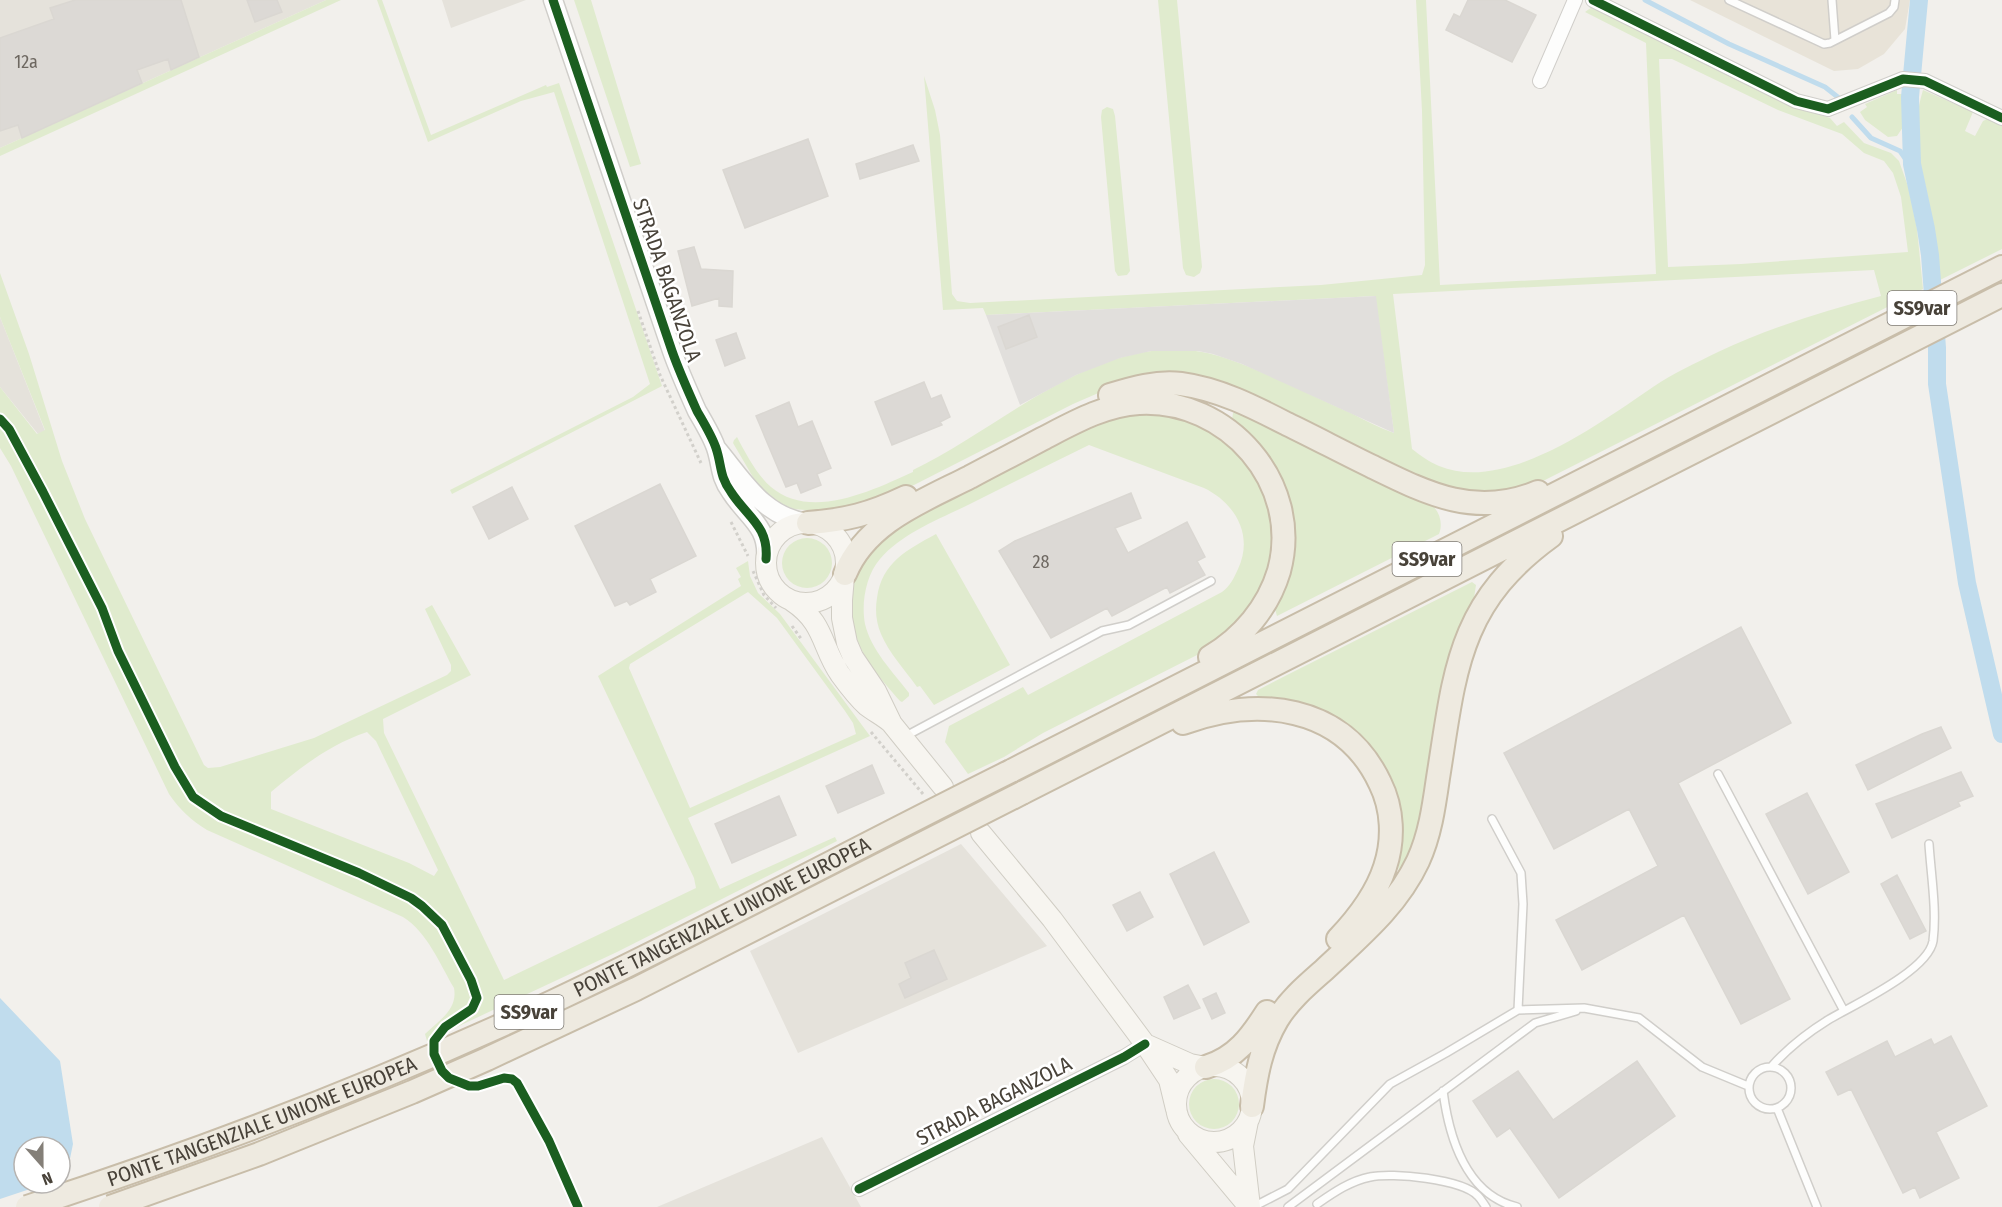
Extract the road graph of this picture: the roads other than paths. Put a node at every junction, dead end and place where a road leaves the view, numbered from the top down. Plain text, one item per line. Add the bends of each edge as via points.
1 (553, 0) edge
2 (1575, 0) edge
3 (1593, 0) edge
4 (1729, 0) edge
5 (1832, 0) edge
6 (1895, 0) edge
7 (1835, 40) junction
8 (1539, 81) dead end
9 (2002, 118) edge
10 (2002, 267) edge
11 (2002, 295) edge
12 (1742, 427) junction
13 (714, 445) junction
14 (1636, 453) junction
15 (808, 523) junction
16 (766, 559) junction
17 (845, 574) junction
18 (1211, 581) dead end
19 (792, 601) junction
20 (897, 731) junction
21 (1057, 747) junction
22 (1718, 774) dead end
23 (943, 787) dead end
24 (1032, 788) junction
25 (1492, 819) dead end
26 (981, 833) dead end
27 (1929, 844) dead end
28 (1584, 1008) junction
29 (1518, 1010) junction
30 (1844, 1011) junction
31 (1145, 1044) junction
32 (1206, 1066) junction
33 (1771, 1066) junction
34 (1748, 1086) junction
35 (1443, 1092) junction
36 (1777, 1108) junction
37 (1250, 1112) junction
38 (1179, 1118) junction
39 (859, 1189) dead end
40 (1317, 1204) dead end
41 (27, 1207) edge
42 (110, 1207) edge
43 (1250, 1207) edge
44 (1287, 1207) edge
45 (1486, 1207) edge
46 (1517, 1207) edge
47 (1817, 1207) edge

1 - 13 street, STRADA BAGANZOLA via 669,345
2 - 8 street
3 - 9 street via 1796,101 1828,109 1903,79 1925,81
4 - 7 lane via 1818,43
5 - 7 lane
6 - 7 lane via 1889,13
10 - 14 highway, SS9var
11 - 12 highway, SS9var
12 - 24 highway, SS9var
12 - 37 highway via 1672,471 1551,536 1494,588 1460,657 1432,815 1418,861 1382,914 1282,1013 1260,1056
13 - 15 street, STRADA BAGANZOLA via 766,507 790,520
13 - 16 street, STRADA BAGANZOLA via 726,484 764,535
14 - 15 highway via 1602,460 1520,498 1485,503 1454,501 1417,489 1227,396 1196,387 1162,384 1123,391 1093,402 876,511
14 - 21 highway, SS9var
15 - 16 main road via 778,535
15 - 17 main road, STRADA BAGANZOLA via 826,529 841,543
16 - 19 main road, STRADA BAGANZOLA via 772,584
17 - 19 main road via 839,586 824,599 812,603
17 - 20 main road, STRADA BAGANZOLA via 841,609 847,643
17 - 21 highway via 859,549 887,523 1094,414 1132,404 1171,405 1200,413 1230,431 1261,465 1280,510 1281,560 1264,604 1242,633 1221,650 1097,714
18 - 20 lane via 1129,625 1102,631 917,729
19 - 20 main road, STRADA BAGANZOLA via 817,625 836,668 853,691
20 - 23 main road, STRADA BAGANZOLA
21 - 41 highway, PONTE TANGENZIALE UNIONE EUROPEA / SS9var, bridge via 625,967 477,1036 250,1131
22 - 30 lane
24 - 32 highway via 1092,769 1194,719 1259,709 1300,714 1326,725 1350,741 1373,768 1387,800 1391,828 1389,855 1373,895 1348,928 1277,1001 1246,1043 1228,1058
24 - 42 highway, SS9var, bridge via 636,989 498,1054 324,1128
25 - 29 lane via 1521,873
26 - 31 main road via 1052,919
27 - 30 lane via 1933,943 1925,957 1903,975
28 - 29 lane
28 - 34 lane via 1639,1018 1702,1067
28 - 35 lane via 1536,1023
29 - 43 lane via 1390,1084 1288,1190
30 - 33 lane via 1788,1049
31 - 32 main road via 1190,1064
31 - 38 main road via 1169,1080
31 - 39 street, STRADA BAGANZOLA
32 - 37 main road via 1237,1074 1248,1088
32 - 38 main road via 1194,1071 1180,1085 1176,1097
33 - 34 lane via 1759,1070
33 - 36 lane via 1784,1072 1791,1085 1788,1099
34 - 36 lane via 1756,1104
35 - 44 lane
35 - 46 lane via 1456,1148 1474,1180 1494,1197
36 - 47 lane
37 - 38 main road via 1238,1133 1222,1141 1198,1139
37 - 43 main road via 1243,1146
38 - 43 main road
40 - 45 lane via 1344,1186 1370,1177 1397,1175 1453,1183 1477,1194

